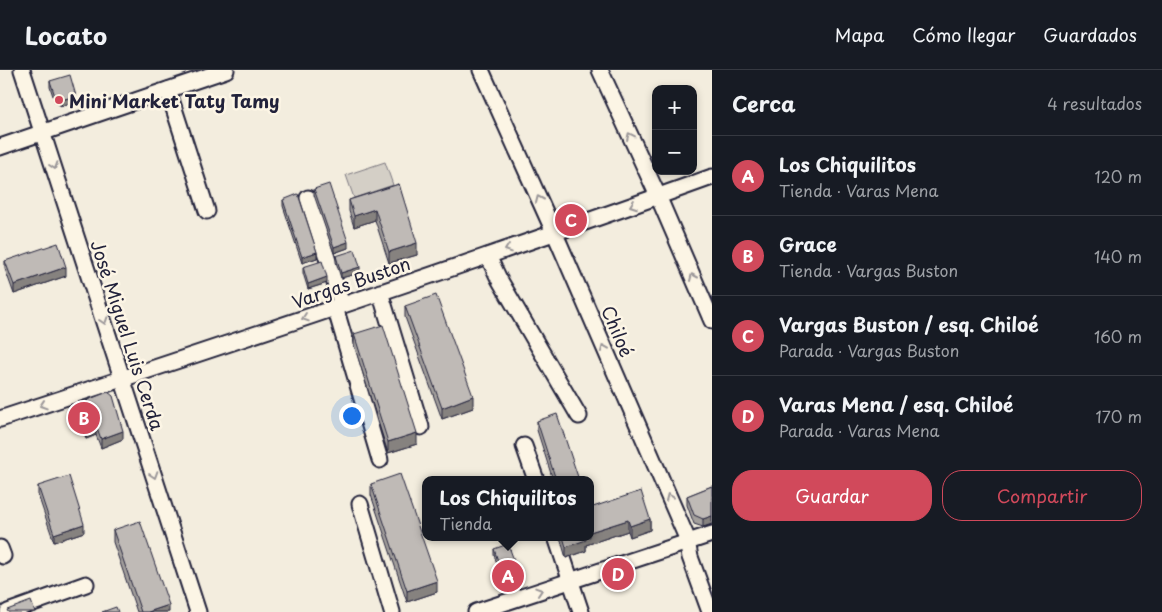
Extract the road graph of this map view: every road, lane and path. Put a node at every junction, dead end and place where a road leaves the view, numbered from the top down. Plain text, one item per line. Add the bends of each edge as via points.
1 (22, 70) edge
2 (226, 70) edge
3 (481, 70) edge
4 (600, 70) edge
5 (168, 90) junction
6 (43, 133) junction
7 (0, 147) edge
8 (712, 176) edge
9 (658, 196) junction
10 (308, 198) dead end
11 (207, 211) dead end
12 (554, 234) junction
13 (488, 256) junction
14 (380, 292) junction
15 (338, 306) junction
16 (712, 321) edge
17 (123, 379) junction
18 (579, 416) dead end
19 (0, 419) edge
20 (421, 427) dead end
21 (524, 446) dead end
22 (380, 460) dead end
23 (535, 476) edge
24 (360, 504) dead end
25 (712, 534) edge
26 (557, 541) edge
27 (687, 542) junction
28 (570, 581) junction
29 (86, 584) dead end
30 (8, 612) edge
31 (198, 612) edge
32 (392, 612) edge
33 (476, 612) edge
34 (581, 612) edge
35 (710, 612) edge

1 - 6 street, José Miguel Luis Cerda
2 - 5 street
12 -> 3 street, Chiloé
9 -> 4 street
5 - 6 street
5 - 11 street
6 - 7 street
6 -> 17 street, José Miguel Luis Cerda
8 - 9 street, Vargas Buston
9 -> 12 street, Vargas Buston
16 -> 9 street
10 - 15 street
12 -> 13 street, Vargas Buston
27 -> 12 street, Chiloé
13 - 14 street, Vargas Buston
13 - 18 street
14 - 15 street, Vargas Buston
14 - 20 street
15 -> 17 street, Vargas Buston
15 - 22 street
17 -> 19 street, Vargas Buston
17 -> 31 street, José Miguel Luis Cerda
21 - 23 street
24 - 32 street
25 - 27 street
26 - 28 street
27 - 28 street
27 - 35 street, Chiloé
33 -> 28 street
28 - 34 street
29 - 30 street

